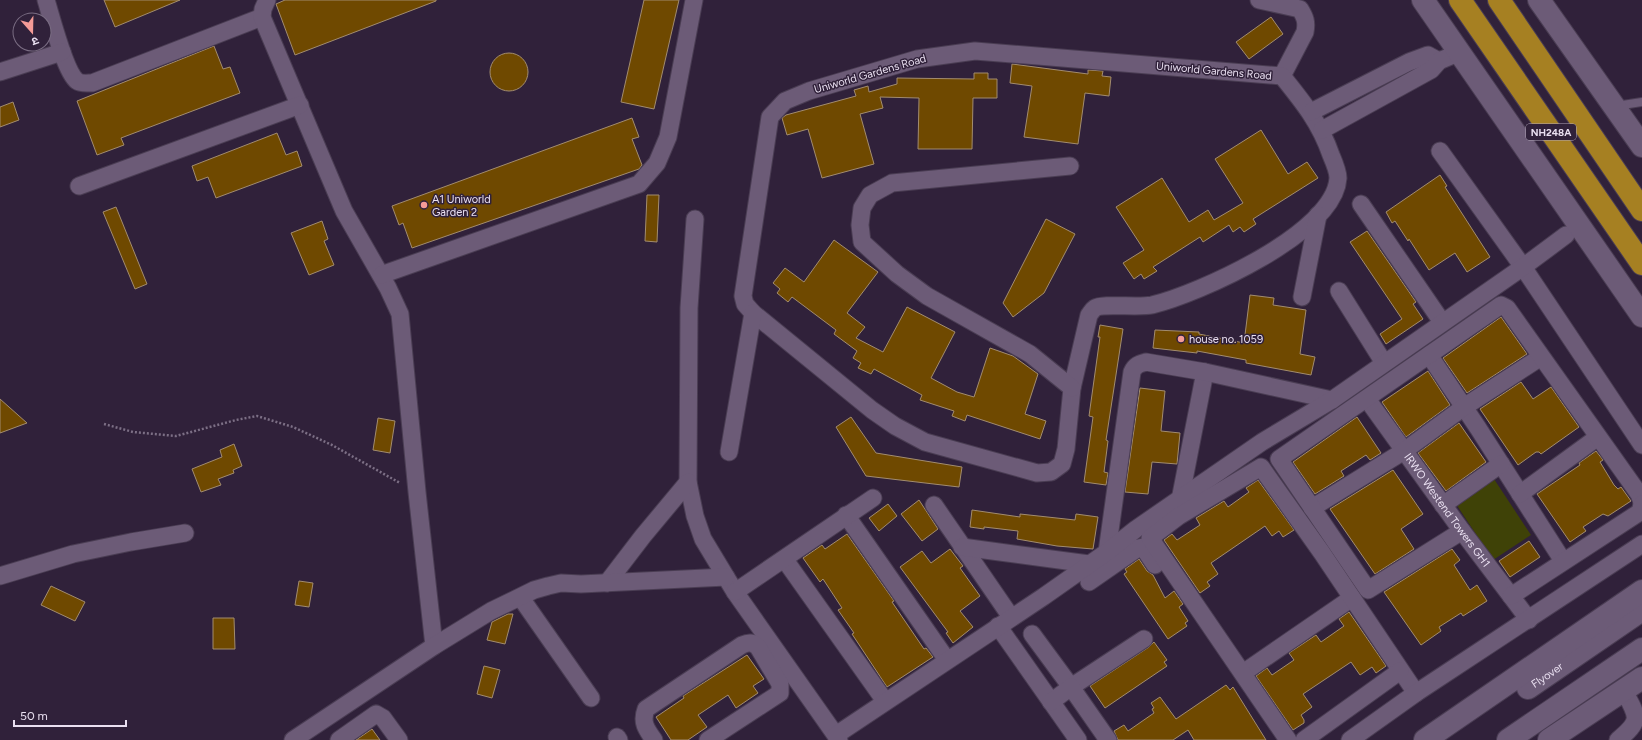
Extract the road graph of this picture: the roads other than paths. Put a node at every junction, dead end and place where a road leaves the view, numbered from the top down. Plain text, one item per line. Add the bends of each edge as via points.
1 (46, 0) edge
2 (267, 0) edge
3 (694, 0) edge
4 (1259, 0) edge
5 (1423, 0) edge
6 (1460, 0) edge
7 (1499, 0) edge
8 (1539, 0) edge
9 (262, 17) junction
10 (62, 52) junction
11 (1449, 57) junction
12 (0, 72) edge
13 (1282, 76) junction
14 (1642, 102) edge
15 (300, 105) junction
16 (1616, 107) junction
17 (1311, 112) junction
18 (1322, 130) junction
19 (1642, 146) edge
20 (1440, 151) dead end
21 (1070, 166) dead end
22 (79, 186) dead end
23 (1361, 204) dead end
24 (1642, 210) edge
25 (1318, 216) junction
26 (695, 219) dead end
27 (1566, 235) dead end
28 (1642, 264) edge
29 (1523, 267) junction
30 (381, 275) junction
31 (1339, 291) dead end
32 (1302, 297) dead end
33 (753, 313) junction
34 (1642, 316) edge
35 (1442, 322) junction
36 (1429, 355) junction
37 (1541, 356) junction
38 (1384, 363) junction
39 (1205, 372) junction
40 (1072, 388) junction
41 (1367, 399) junction
42 (1332, 400) junction
43 (1464, 407) junction
44 (1598, 437) junction
45 (1642, 445) edge
46 (729, 452) dead end
47 (1404, 452) junction
48 (1501, 464) junction
49 (688, 482) junction
50 (1520, 494) junction
51 (873, 498) dead end
52 (1180, 500) junction
53 (1642, 503) edge
54 (934, 505) dead end
55 (1443, 505) junction
56 (1312, 508) junction
57 (846, 515) junction
58 (1462, 531) junction
59 (185, 533) dead end
60 (1642, 544) edge
61 (962, 547) junction
62 (1107, 552) junction
63 (785, 560) junction
64 (1563, 561) junction
65 (1089, 564) junction
66 (0, 576) edge
67 (726, 577) junction
68 (1089, 582) dead end
69 (607, 583) junction
70 (1642, 591) edge
71 (736, 592) junction
72 (1511, 596) junction
73 (521, 598) junction
74 (1352, 598) junction
75 (1642, 610) edge
76 (1529, 620) junction
77 (1004, 622) junction
78 (1032, 634) dead end
79 (1144, 639) dead end
80 (434, 646) junction
81 (1642, 649) edge
82 (947, 660) junction
83 (1400, 671) junction
84 (1243, 673) junction
85 (1642, 678) edge
86 (1071, 687) junction
87 (1624, 691) junction
88 (1416, 693) junction
89 (591, 698) dead end
90 (885, 701) junction
91 (1051, 702) junction
92 (1639, 723) edge
93 (837, 738) edge
94 (293, 740) edge
95 (339, 740) edge
96 (399, 740) edge
97 (654, 740) edge
98 (708, 740) edge
99 (1078, 740) edge
100 (1108, 740) edge
101 (1276, 740) edge
102 (1288, 740) edge
103 (1304, 740) edge
104 (1350, 740) edge
105 (1425, 740) edge
106 (1451, 740) edge
107 (1508, 740) edge
108 (1549, 740) edge
109 (1618, 740) edge

1 - 10 street
2 - 9 street
3 - 30 street via 668,137 657,164 639,184
4 - 13 street via 1300,9 1305,16 1305,32
5 - 11 main road
6 - 28 highway, NH248A
7 - 24 highway, NH248A
8 - 16 main road
9 - 10 street via 92,83 77,81
9 - 15 street
10 - 12 street
11 - 17 street via 1428,56 1409,62
11 - 18 street via 1431,70
11 - 34 main road via 1522,140
13 - 17 street, Uniworld Gardens Road
13 - 33 street, Uniworld Gardens Road via 975,51 917,59 809,91 785,101 770,117 743,291 745,304
14 - 16 lane
15 - 22 street
15 - 30 street via 344,211
16 - 19 main road
17 - 18 street, Uniworld Gardens Road
18 - 25 street, Uniworld Gardens Road via 1338,178 1329,204
20 - 29 street
21 - 40 street via 892,183 870,195 862,208 860,225 862,242 896,274 927,296 1030,354
23 - 35 street
25 - 32 street
25 - 40 street, Uniworld Gardens Road via 1291,239 1249,266 1176,298 1140,307 1105,306 1094,309 1089,315
26 - 49 street via 689,308
27 - 29 street
29 - 35 street
29 - 45 street
30 - 80 street via 400,314 416,492
31 - 38 street
33 - 40 street, Uniworld Gardens Road via 895,426 925,442 1037,473 1051,472 1062,464 1066,449
33 - 46 street
35 - 38 street
36 - 37 street via 1501,305 1507,308
36 - 41 street
36 - 43 street
37 - 43 street
37 - 44 street
38 - 42 street
39 - 42 street
39 - 52 street
39 - 62 street via 1146,362 1134,367
41 - 47 street, IRWO Westend Towers GH1
41 - 56 street via 1279,459
42 - 52 street via 1262,442
43 - 47 street
43 - 48 street
44 - 50 street
44 - 53 street via 1639,494
47 - 55 street, IRWO Westend Towers GH1
47 - 56 street
48 - 50 street
48 - 55 street
49 - 67 street via 703,539
49 - 69 street
50 - 64 street
51 - 57 street
52 - 62 street
53 - 64 street via 1640,512
54 - 61 street
55 - 58 street, IRWO Westend Towers GH1
56 - 58 street via 1368,590
57 - 63 street
57 - 82 street
58 - 72 street, IRWO Westend Towers GH1
59 - 66 street via 73,554
60 - 76 street
61 - 65 street
61 - 77 street
62 - 65 street
63 - 71 street
63 - 90 street
64 - 72 street
65 - 77 street
67 - 69 street
67 - 71 street
68 - 101 street via 1143,547
69 - 73 street via 561,584 534,590
70 - 105 main road
71 - 93 street
72 - 76 street, IRWO Westend Towers GH1
73 - 80 street via 491,612
73 - 89 street
74 - 83 street
74 - 84 street
74 - 84 street via 1260,467 1180,516 1150,538
75 - 106 main road, Flyover
76 - 88 street
77 - 82 street
77 - 91 street
78 - 86 street
79 - 86 street
80 - 94 street
81 - 107 main road
82 - 90 street
83 - 88 street
83 - 103 street
84 - 102 street
85 - 87 main road
86 - 91 street
86 - 100 street
87 - 92 street
87 - 108 main road
88 - 104 street
90 - 93 street
91 - 99 street
92 - 109 street
95 - 96 street via 376,714 383,718
97 - 98 street via 644,727 643,717 646,709 742,645 754,643 780,684 780,693

